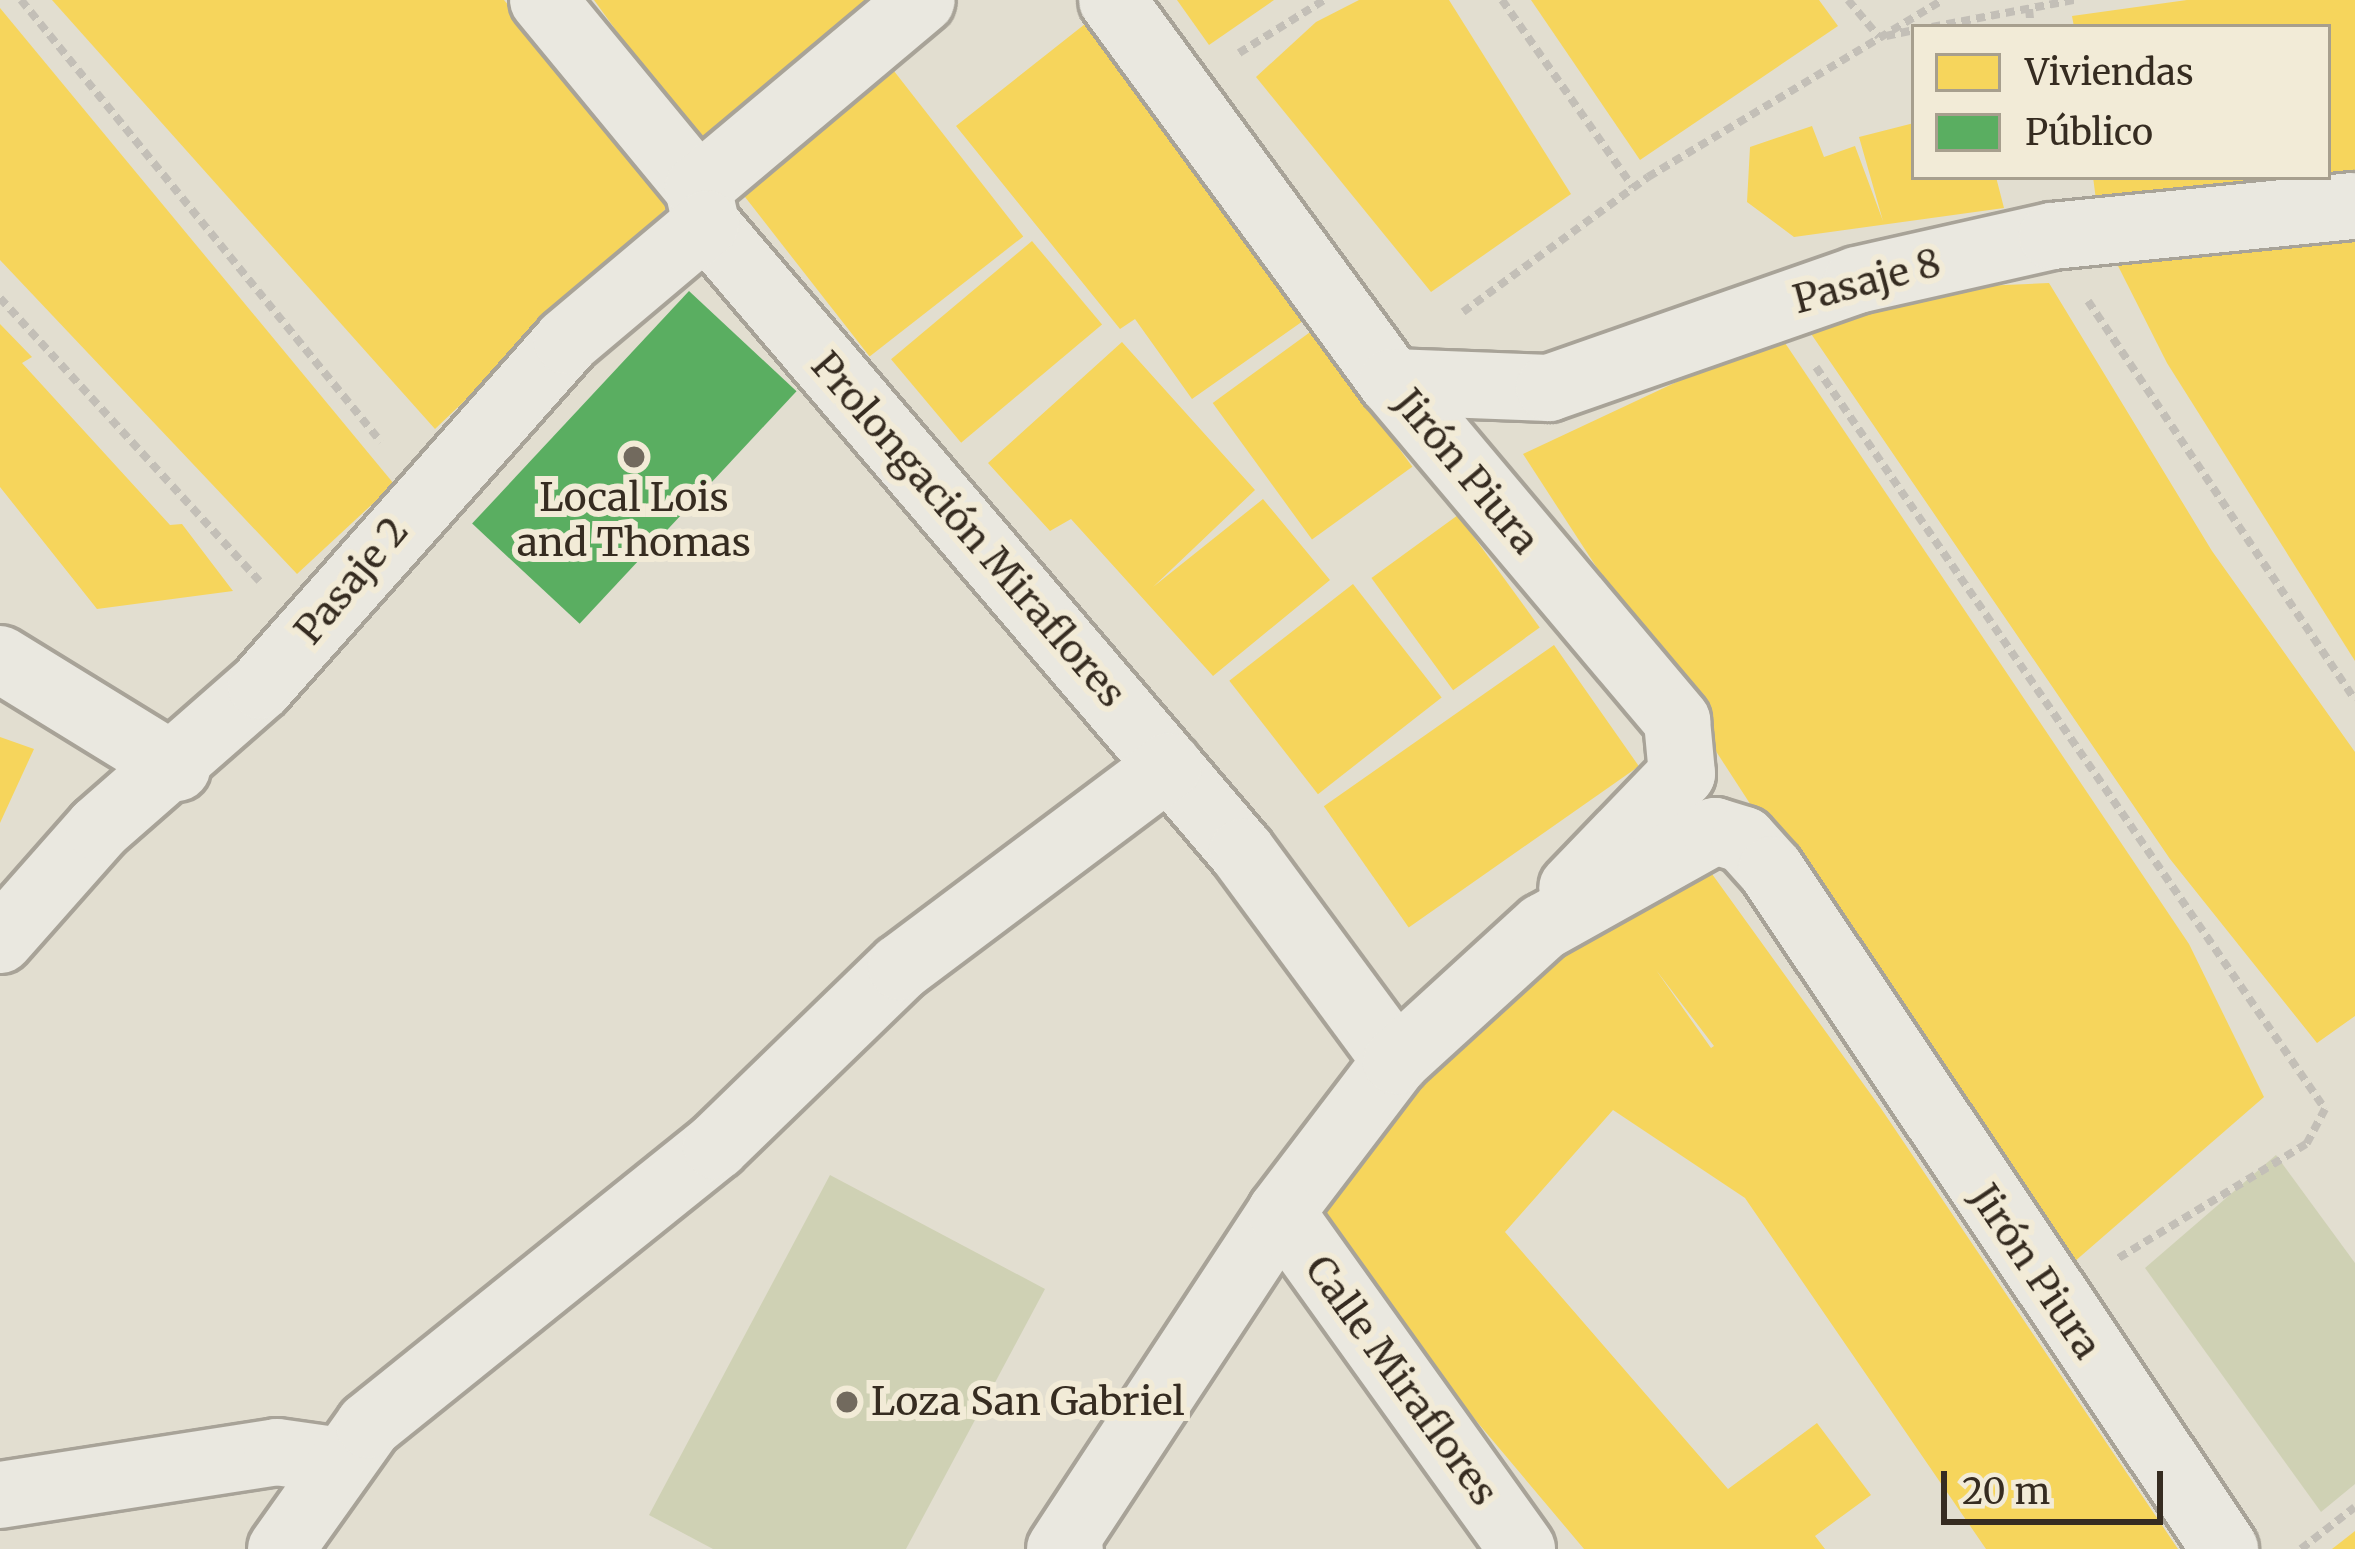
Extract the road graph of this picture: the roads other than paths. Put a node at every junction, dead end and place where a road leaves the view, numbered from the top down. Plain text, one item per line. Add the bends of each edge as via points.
1 (543, 0) edge
2 (922, 0) edge
3 (1112, 0) edge
4 (702, 206) junction
5 (2355, 206) edge
6 (1387, 374) junction
7 (0, 659) edge
8 (1169, 766) junction
9 (177, 768) junction
10 (1543, 927) junction
11 (0, 940) edge
12 (1396, 1061) junction
13 (1281, 1212) junction
14 (340, 1461) junction
15 (0, 1495) edge
16 (1065, 1548) edge
17 (281, 1549) edge
18 (1522, 1549) edge
19 (2225, 1549) edge

1 - 4 street, Prolongación Miraflores
2 - 4 street, Pasaje 2
3 - 6 street, Jirón Piura
4 - 8 street, Prolongación Miraflores
4 - 9 street, Pasaje 2 via 567,340 308,635
5 - 6 street, Pasaje 8 via 2052,236 1774,307 1549,388
6 - 10 street, Jirón Piura via 1677,722 1687,754 1668,795 1588,867
7 - 9 street
8 - 12 street, Prolongación Miraflores
8 - 14 street via 901,967 716,1146 369,1425
9 - 11 street, Pasaje 2 via 98,828
10 - 12 street
10 - 19 street, Jirón Piura via 1715,831 1744,840
12 - 13 street
13 - 16 street
13 - 18 street, Calle Miraflores
14 - 15 street via 277,1452
14 - 17 street

